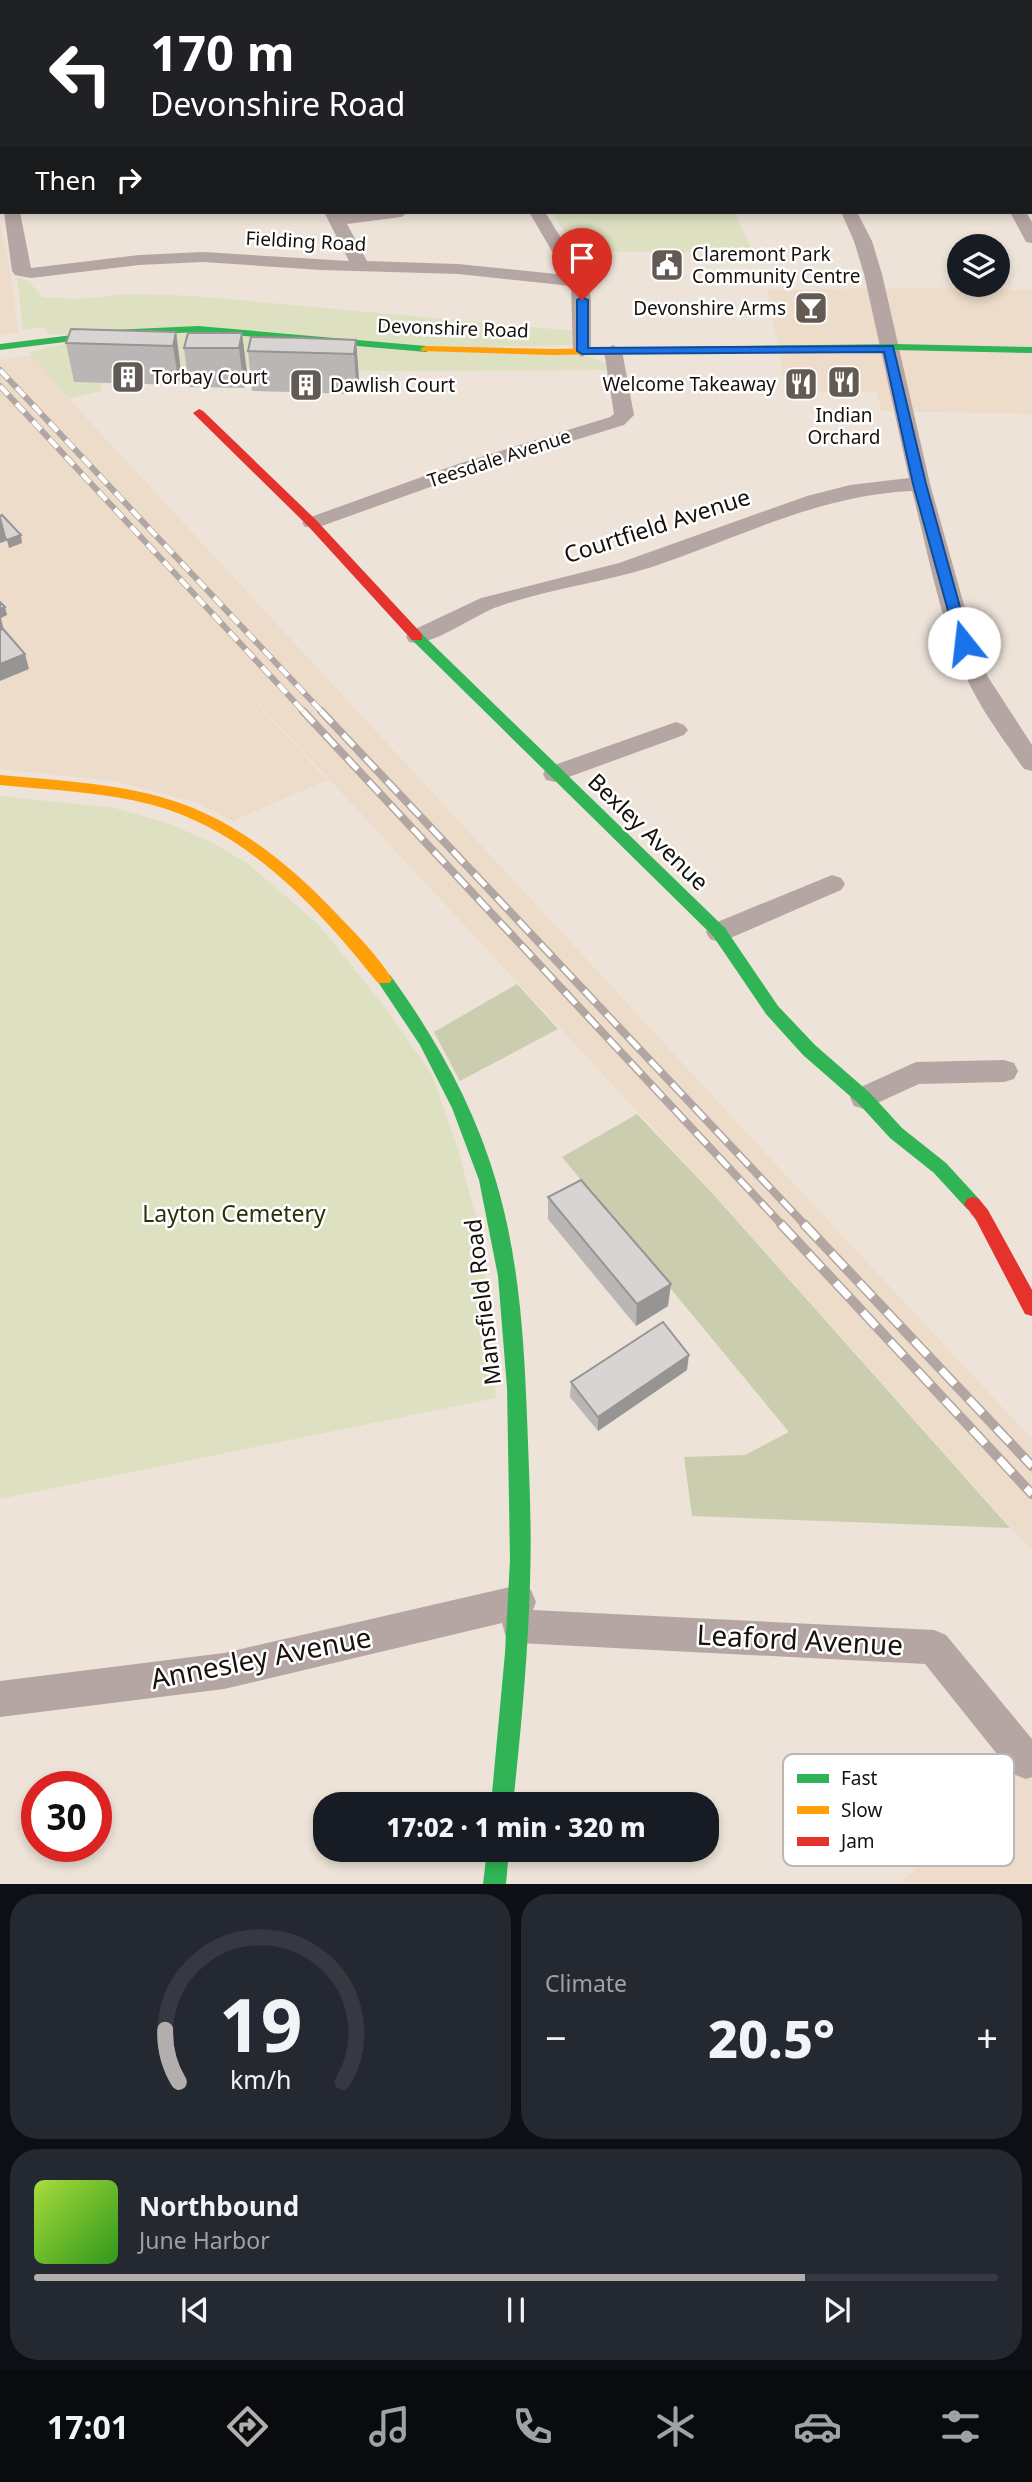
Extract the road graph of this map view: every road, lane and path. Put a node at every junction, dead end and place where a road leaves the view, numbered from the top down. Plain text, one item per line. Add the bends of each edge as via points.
1 (12, 214) edge
2 (368, 214) edge
3 (538, 214) edge
4 (850, 214) edge
5 (1019, 214) edge
6 (334, 216) edge
7 (1032, 238) edge
8 (361, 266) junction
9 (579, 282) junction
10 (0, 346) edge
11 (889, 348) junction
12 (582, 351) junction
13 (613, 351) junction
14 (1032, 351) edge
15 (199, 413) dead end
16 (920, 484) junction
17 (312, 523) junction
18 (417, 637) junction
19 (676, 730) dead end
20 (1032, 763) edge
21 (555, 774) junction
22 (0, 780) edge
23 (832, 884) dead end
24 (719, 932) junction
25 (1004, 1071) dead end
26 (864, 1098) junction
27 (1032, 1308) edge
28 (519, 1614) junction
29 (0, 1699) edge
30 (1026, 1761) dead end
31 (503, 1792) edge
32 (497, 1862) edge
33 (495, 1884) edge

1 - 8 street, Fielding Road via 21,271 30,273 202,257
2 - 6 street
3 - 9 street
4 - 11 street via 873,274
5 - 7 street
6 - 8 street
8 - 9 street, Fielding Road via 458,269
9 - 12 street
10 - 12 street, Devonshire Road via 125,330 224,330 404,349
11 - 13 street, Devonshire Road
11 - 14 street, Devonshire Road
11 - 16 street
12 - 13 street, Devonshire Road
13 - 17 street, Teesdale Avenue via 624,415 617,421 464,468
15 - 17 street, Bexley Avenue
16 - 18 street, Courtfield Avenue via 888,485 831,497 645,562 497,600
16 - 20 street via 977,677
17 - 18 street, Bexley Avenue
18 - 21 street, Bexley Avenue
19 - 21 street
21 - 24 street, Bexley Avenue
22 - 28 street, Mansfield Road via 128,795 198,817 233,836 319,905 374,963 406,1008 444,1070 494,1205 510,1294 516,1377
23 - 24 street
24 - 26 street, Bexley Avenue via 772,1010
25 - 26 street via 916,1073
26 - 27 street, Bexley Avenue via 896,1133 940,1168 982,1215
28 - 29 street, Annesley Avenue via 224,1671
28 - 30 street, Leaford Avenue via 934,1647
28 - 31 street, Mansfield Road
32 - 33 street

